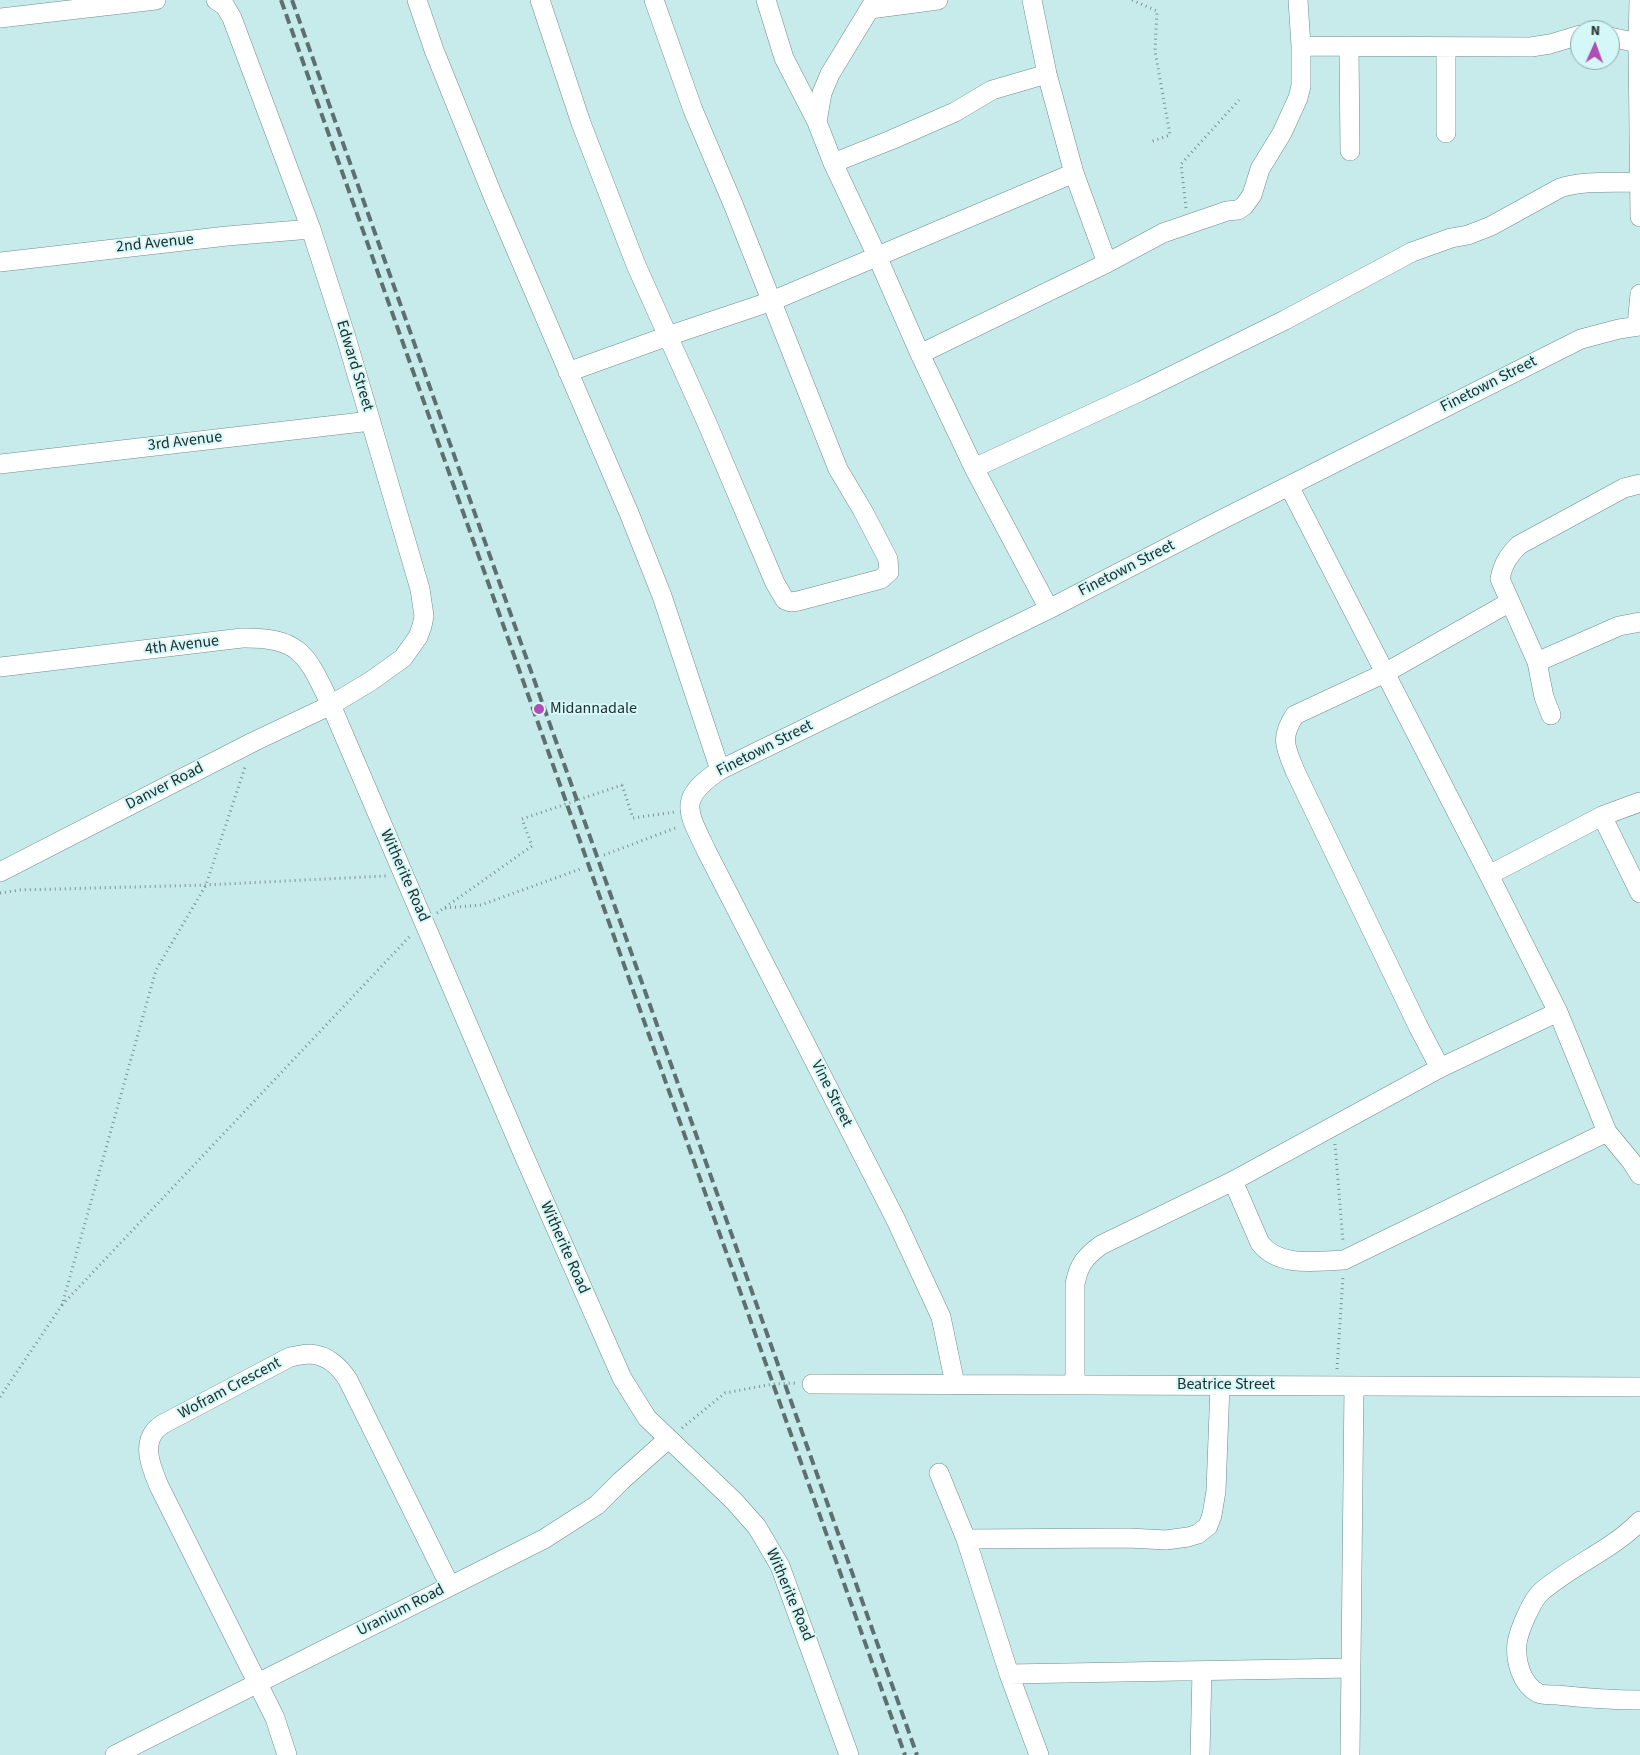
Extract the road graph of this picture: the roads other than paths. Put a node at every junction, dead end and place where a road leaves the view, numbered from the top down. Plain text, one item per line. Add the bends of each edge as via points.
1 (156, 0) edge
2 (216, 0) edge
3 (418, 0) edge
4 (540, 0) edge
5 (654, 0) edge
6 (766, 0) edge
7 (938, 0) edge
8 (1032, 0) edge
9 (1298, 0) edge
10 (1639, 0) edge
11 (872, 5) edge
12 (0, 18) edge
13 (1570, 38) edge
14 (1620, 39) edge
15 (1638, 43) junction
16 (1301, 46) junction
17 (1349, 46) junction
18 (1446, 47) junction
19 (1047, 74) junction
20 (817, 122) junction
21 (1446, 133) dead end
22 (1350, 151) dead end
23 (833, 163) junction
24 (1074, 173) junction
25 (1640, 182) edge
26 (1640, 217) edge
27 (311, 230) junction
28 (877, 256) junction
29 (0, 262) edge
30 (1107, 263) junction
31 (1640, 294) edge
32 (772, 301) junction
33 (1639, 326) edge
34 (668, 336) junction
35 (920, 354) junction
36 (568, 372) junction
37 (371, 420) junction
38 (0, 464) edge
39 (974, 468) junction
40 (1640, 484) edge
41 (1290, 486) junction
42 (1510, 602) junction
43 (1049, 609) junction
44 (1640, 622) edge
45 (1537, 662) junction
46 (0, 667) edge
47 (1385, 673) junction
48 (331, 705) junction
49 (1551, 715) dead end
50 (720, 770) junction
51 (1640, 802) edge
52 (691, 816) joint
53 (1602, 816) junction
54 (0, 872) edge
55 (1489, 875) junction
56 (1640, 893) edge
57 (1558, 1012) junction
58 (1440, 1068) junction
59 (1607, 1132) junction
60 (1640, 1175) edge
61 (1233, 1181) junction
62 (812, 1384) road end
63 (955, 1384) junction
64 (1075, 1385) junction
65 (1220, 1385) junction
66 (1354, 1386) junction
67 (1640, 1387) edge
68 (668, 1439) junction
69 (939, 1473) dead end
70 (1640, 1521) edge
71 (966, 1539) junction
72 (450, 1586) junction
73 (1351, 1668) junction
74 (1202, 1671) junction
75 (1009, 1674) junction
76 (258, 1684) junction
77 (1640, 1700) edge
78 (115, 1755) edge
79 (286, 1755) edge
80 (848, 1755) edge
81 (1039, 1755) edge
82 (1200, 1755) edge
83 (1350, 1755) edge

1 - 12 street
2 - 27 street, Edward Street via 225,6 232,18
3 - 36 street via 434,50
4 - 34 street via 581,123 636,265
5 - 32 street via 693,110
6 - 20 street via 784,58
7 - 11 street
8 - 19 street
9 - 16 street
10 - 15 street
11 - 20 street via 830,74 822,93
13 - 18 street via 1531,47
14 - 15 street
15 - 25 street
16 - 17 street
16 - 30 street via 1298,98 1244,206 1163,233
17 - 18 street
17 - 22 street
18 - 21 street
19 - 23 street via 992,90 955,112
19 - 24 street
20 - 23 street
23 - 28 street
24 - 28 street
24 - 30 street
25 - 26 street
25 - 39 street via 1560,188 1491,226 1412,252 1285,320
27 - 29 street, 2nd Avenue via 227,236
27 - 37 street, Edward Street
28 - 32 street
28 - 35 street
30 - 35 street
31 - 33 street
32 - 34 street
32 - 34 street via 838,469 888,559 889,572 881,578 798,602 785,600 761,553
33 - 41 street, Finetown Street via 1581,339
34 - 36 street
35 - 39 street
36 - 50 street via 662,596
37 - 38 street, 3rd Avenue
37 - 48 street, Edward Street via 420,589 424,616 418,637 403,658
39 - 43 street
40 - 42 street via 1624,488 1519,545 1509,555 1500,579
41 - 43 street, Finetown Street
41 - 47 street
42 - 45 street
42 - 47 street
43 - 50 street, Finetown Street
44 - 45 street via 1618,626
45 - 49 street
46 - 48 street, 4th Avenue via 263,638 296,648 309,662
47 - 55 street
47 - 58 street via 1294,715 1284,738 1296,773
48 - 54 street, Danver Road
48 - 68 street, Witherite Road via 622,1378 647,1418
50 - 52 street, Finetown Street via 701,784 690,798
51 - 53 street
52 - 63 street, Vine Street via 907,1245 940,1317
53 - 55 street
53 - 56 street
55 - 57 street
57 - 58 street
57 - 59 street
58 - 61 street
59 - 60 street
59 - 61 street via 1344,1260 1308,1262 1276,1257 1267,1251 1260,1243
61 - 64 street via 1101,1245 1086,1256 1075,1284
62 - 63 street, Beatrice Street
63 - 64 street, Beatrice Street
64 - 65 street, Beatrice Street
65 - 66 street, Beatrice Street
65 - 71 street via 1216,1491 1208,1526 1198,1534 1166,1540
66 - 67 street, Beatrice Street
66 - 73 street
68 - 72 street, Uranium Road via 597,1505 544,1539
68 - 80 street, Witherite Road via 734,1501 771,1549
69 - 71 street
70 - 77 street via 1615,1542 1539,1593 1518,1638 1516,1652 1526,1682 1538,1694
71 - 75 street
72 - 76 street, Uranium Road
72 - 76 street, Wofram Crescent via 340,1368 311,1354 290,1357 235,1385 163,1424 154,1432 149,1452 159,1486
73 - 74 street
73 - 83 street
74 - 75 street
74 - 82 street
75 - 81 street
76 - 78 street, Uranium Road
76 - 79 street, Wofram Crescent via 275,1718

